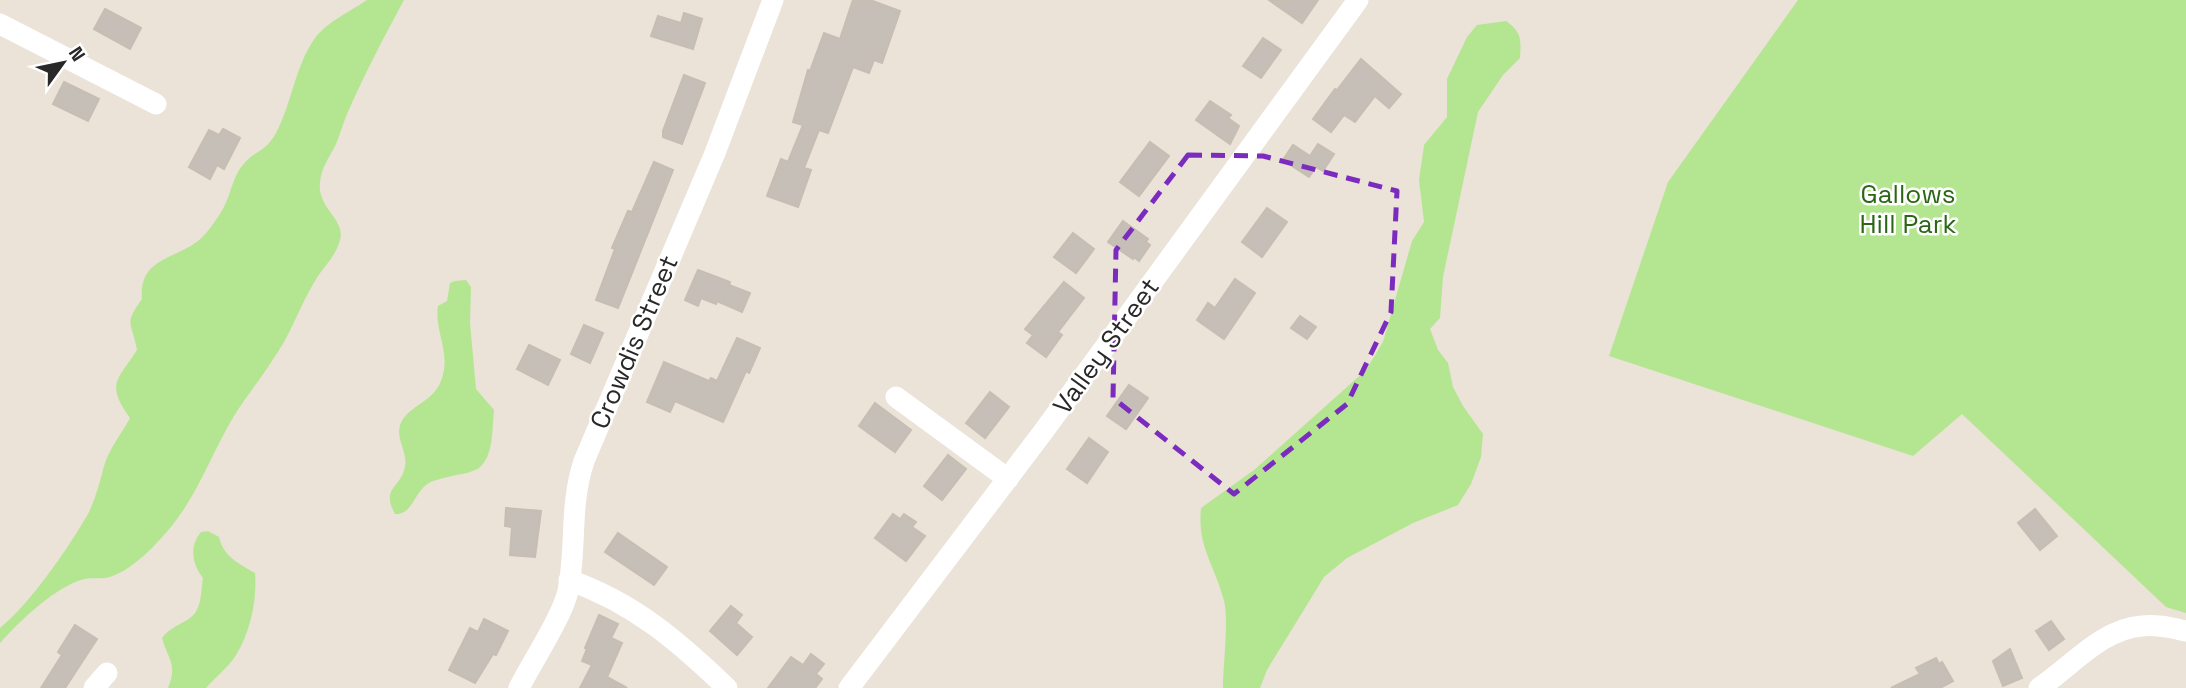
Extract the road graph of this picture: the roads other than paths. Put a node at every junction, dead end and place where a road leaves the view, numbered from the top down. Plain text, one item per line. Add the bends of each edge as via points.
1 (773, 0) edge
2 (1357, 0) edge
3 (0, 24) edge
4 (156, 104) dead end
5 (896, 397) dead end
6 (1008, 479) junction
7 (569, 580) junction
8 (2186, 631) edge
9 (519, 688) edge
10 (727, 688) edge
11 (849, 688) edge
12 (2039, 688) edge

1 - 7 street, Crowdis Street via 715,153 584,461 573,507
2 - 6 street, Valley Street
3 - 4 street
5 - 6 street
6 - 11 street, Valley Street
7 - 9 street, Crowdis Street via 567,594
7 - 10 street via 612,597 661,628
8 - 12 street via 2126,628

